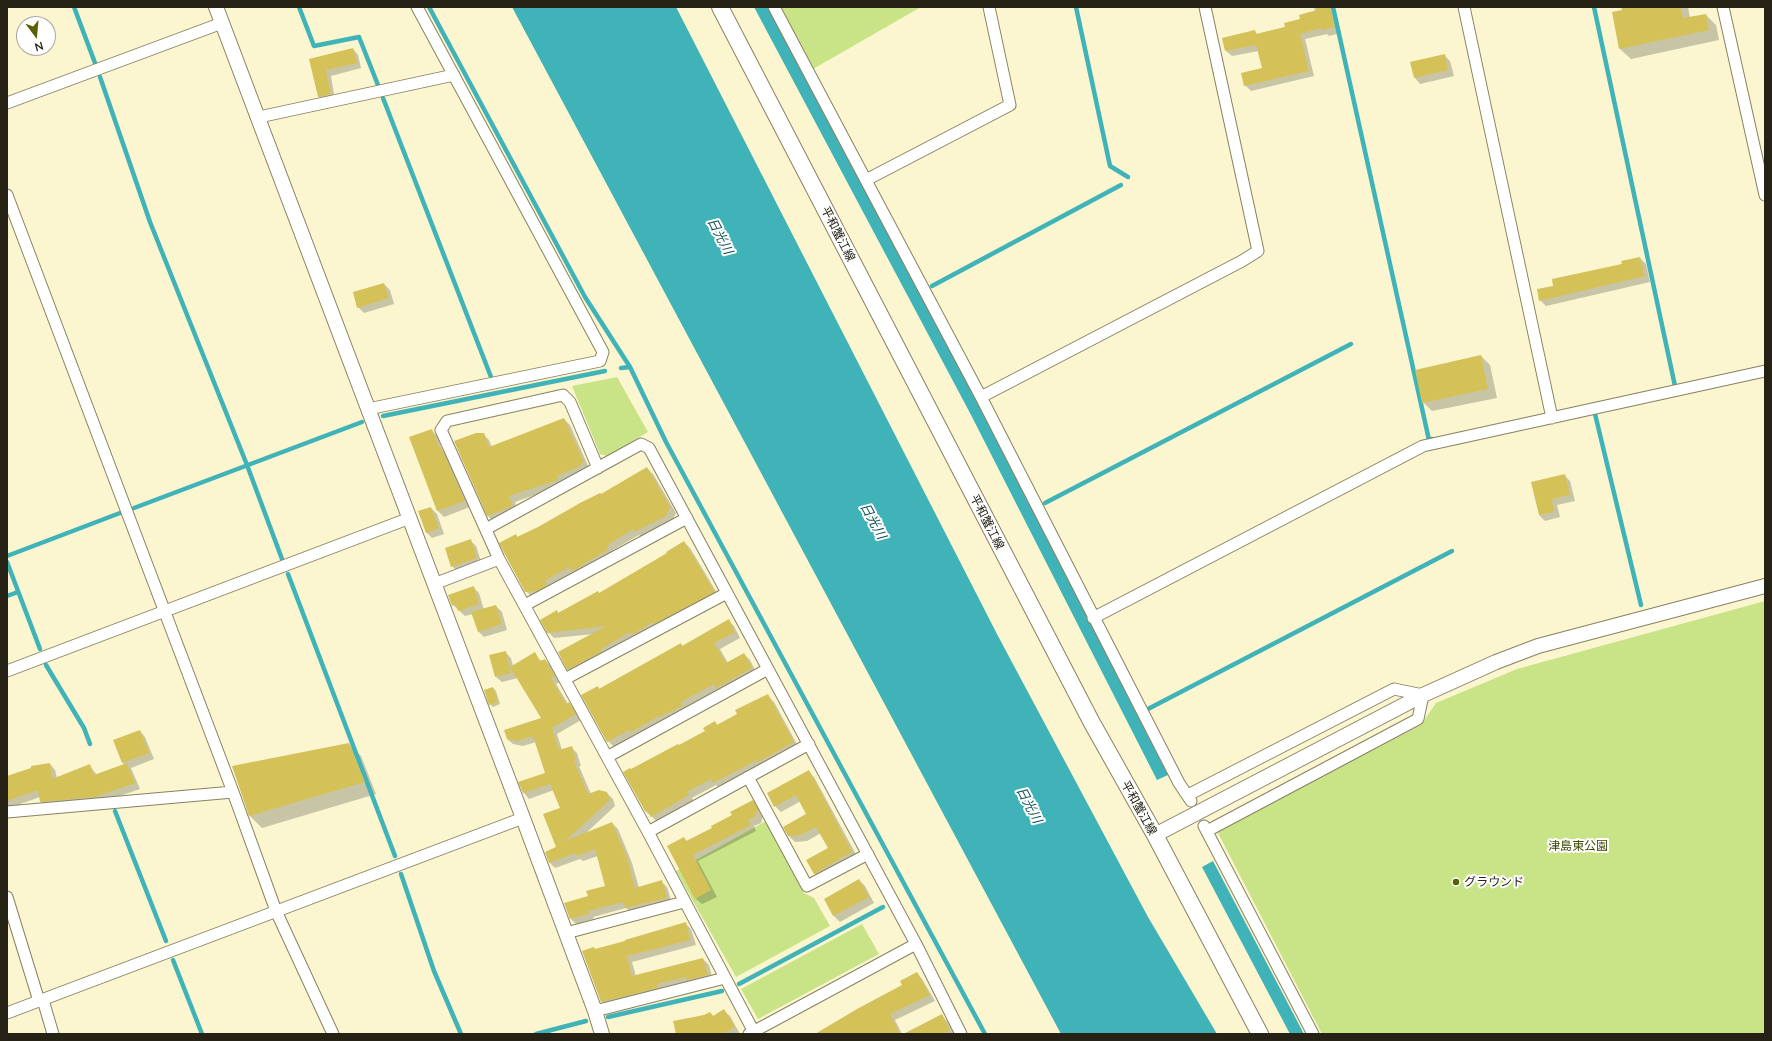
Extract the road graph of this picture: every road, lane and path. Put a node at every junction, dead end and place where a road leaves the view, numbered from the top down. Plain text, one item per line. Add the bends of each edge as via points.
1 (216, 7) edge
2 (417, 7) edge
3 (720, 7) edge
4 (774, 7) edge
5 (989, 7) edge
6 (1205, 7) edge
7 (1464, 7) edge
8 (1723, 7) edge
9 (222, 23) junction
10 (454, 75) junction
11 (7, 103) edge
12 (259, 117) junction
13 (866, 180) junction
14 (7, 195) edge
15 (1765, 195) edge
16 (1765, 371) edge
17 (981, 397) junction
18 (368, 409) junction
19 (1552, 418) junction
20 (598, 468) junction
21 (410, 518) junction
22 (687, 518) junction
23 (486, 529) junction
24 (499, 559) junction
25 (434, 584) junction
26 (1765, 586) edge
27 (727, 593) junction
28 (524, 605) junction
29 (164, 611) junction
30 (1093, 618) junction
31 (768, 669) junction
32 (7, 671) edge
33 (565, 680) junction
34 (1423, 695) junction
35 (808, 744) junction
36 (607, 757) junction
37 (748, 777) junction
38 (233, 792) junction
39 (7, 812) edge
40 (523, 818) junction
41 (648, 832) junction
42 (1155, 835) junction
43 (868, 854) junction
44 (7, 897) edge
45 (684, 902) junction
46 (276, 911) junction
47 (566, 933) junction
48 (916, 944) junction
49 (725, 978) junction
50 (41, 1000) junction
51 (595, 1011) junction
52 (7, 1013) edge
53 (753, 1033) edge
54 (53, 1034) edge
55 (334, 1034) edge
56 (602, 1034) edge
57 (960, 1034) edge
58 (1260, 1034) edge
59 (1313, 1034) edge

1 - 9 street
2 - 10 street
3 - 42 main road, 平和蟹江線 via 1092,723
4 - 13 street
5 - 13 street via 1010,105
6 - 17 street via 1258,251
7 - 19 street
8 - 15 street
9 - 11 street
9 - 12 street
10 - 12 street
10 - 18 street via 603,352 600,361
12 - 18 street
13 - 17 street
14 - 29 street
16 - 19 street
17 - 30 street
18 - 21 street
19 - 30 street via 1423,446
20 - 22 street via 641,444 649,448
20 - 23 street
20 - 23 street via 570,402 563,395 447,421 441,430
21 - 25 street
21 - 29 street
22 - 27 street
22 - 28 street
23 - 24 street
24 - 25 street
24 - 28 street
25 - 40 street
26 - 34 street via 1538,646
27 - 31 street
27 - 33 street
28 - 33 street
29 - 32 street
29 - 38 street
30 - 34 street via 1189,798 1394,689
31 - 35 street
31 - 36 street
33 - 36 street
34 - 42 street
34 - 59 street via 1418,719 1206,829
35 - 37 street
35 - 43 street
36 - 41 street
37 - 41 street
37 - 43 street via 807,886
38 - 39 street
38 - 46 street
40 - 46 street
40 - 47 street
41 - 45 street
42 - 58 main road, 平和蟹江線
43 - 48 street
44 - 50 street
45 - 47 street
45 - 49 street
46 - 50 street
46 - 55 street
47 - 51 street
48 - 53 street
48 - 57 street
49 - 51 street
49 - 53 street
50 - 52 street
50 - 54 street
51 - 56 street

